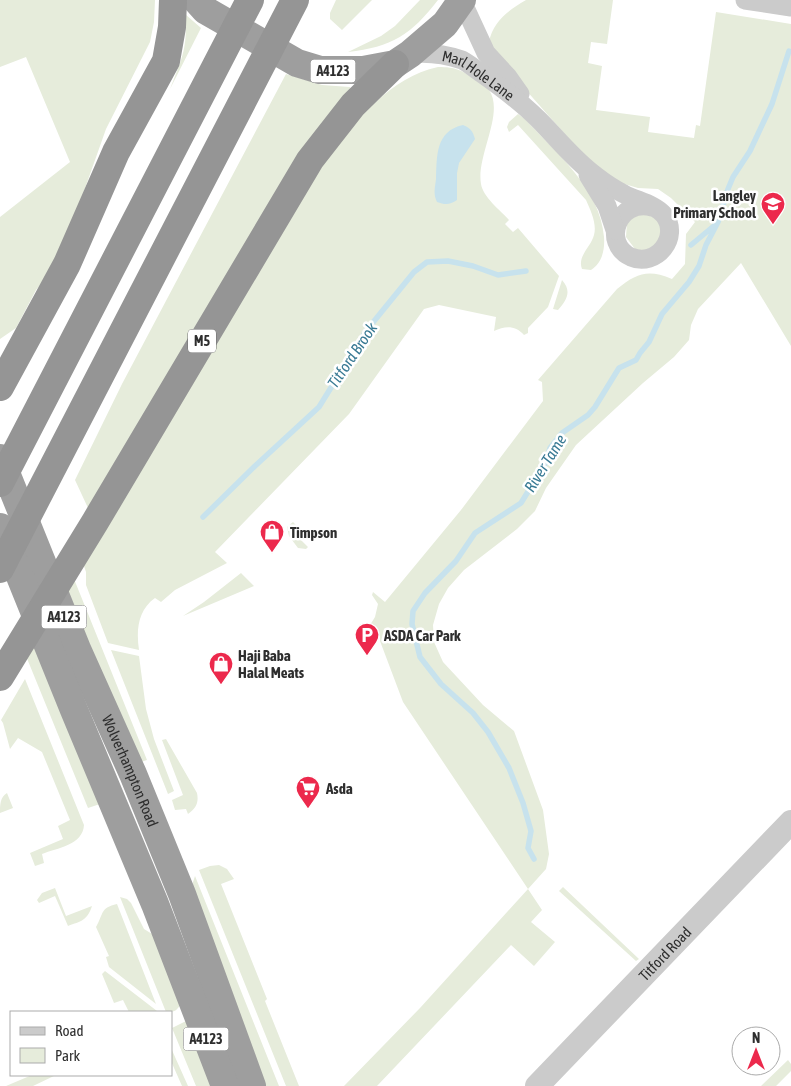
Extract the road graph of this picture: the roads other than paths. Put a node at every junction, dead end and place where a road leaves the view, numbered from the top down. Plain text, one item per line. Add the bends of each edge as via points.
1 (173, 0) edge
2 (196, 0) edge
3 (250, 0) edge
4 (295, 0) edge
5 (462, 0) edge
6 (745, 0) edge
7 (791, 7) edge
8 (403, 59) junction
9 (538, 118) junction
10 (583, 167) junction
11 (652, 206) junction
12 (615, 230) junction
13 (0, 387) edge
14 (0, 458) edge
15 (0, 483) edge
16 (0, 527) edge
17 (0, 569) edge
18 (0, 677) edge
19 (133, 774) junction
20 (791, 822) edge
21 (160, 839) junction
22 (139, 867) junction
23 (188, 991) junction
24 (225, 1086) edge
25 (252, 1086) edge
26 (537, 1086) edge

1 - 13 highway via 166,61 116,152 67,264
2 - 8 highway, A4123 via 204,10 297,63 320,70 363,70
3 - 15 highway
4 - 17 highway
5 - 8 highway, A4123 via 445,24
5 - 9 street, Marl Hole Lane via 486,53
6 - 7 street
8 - 9 street, Marl Hole Lane via 428,52 464,61
8 - 18 highway, M5 via 353,104 310,160
9 - 10 street, Marl Hole Lane
10 - 11 street, Marl Hole Lane via 609,185
10 - 12 street, Marl Hole Lane via 607,206
11 - 12 street via 639,205 628,209 619,218
11 - 12 street, Marl Hole Lane via 664,216 670,230 666,246 655,256 640,259 624,252 618,244
14 - 19 highway, Wolverhampton Road / A4123 via 76,649
16 - 22 highway, Wolverhampton Road / A4123
19 - 21 highway, Wolverhampton Road / A4123
19 - 22 highway via 135,816 145,843
20 - 26 street, Titford Road
21 - 23 highway via 155,862 195,970
21 - 25 highway, Wolverhampton Road / A4123
22 - 23 highway, Wolverhampton Road / A4123
23 - 24 highway, Wolverhampton Road / A4123

